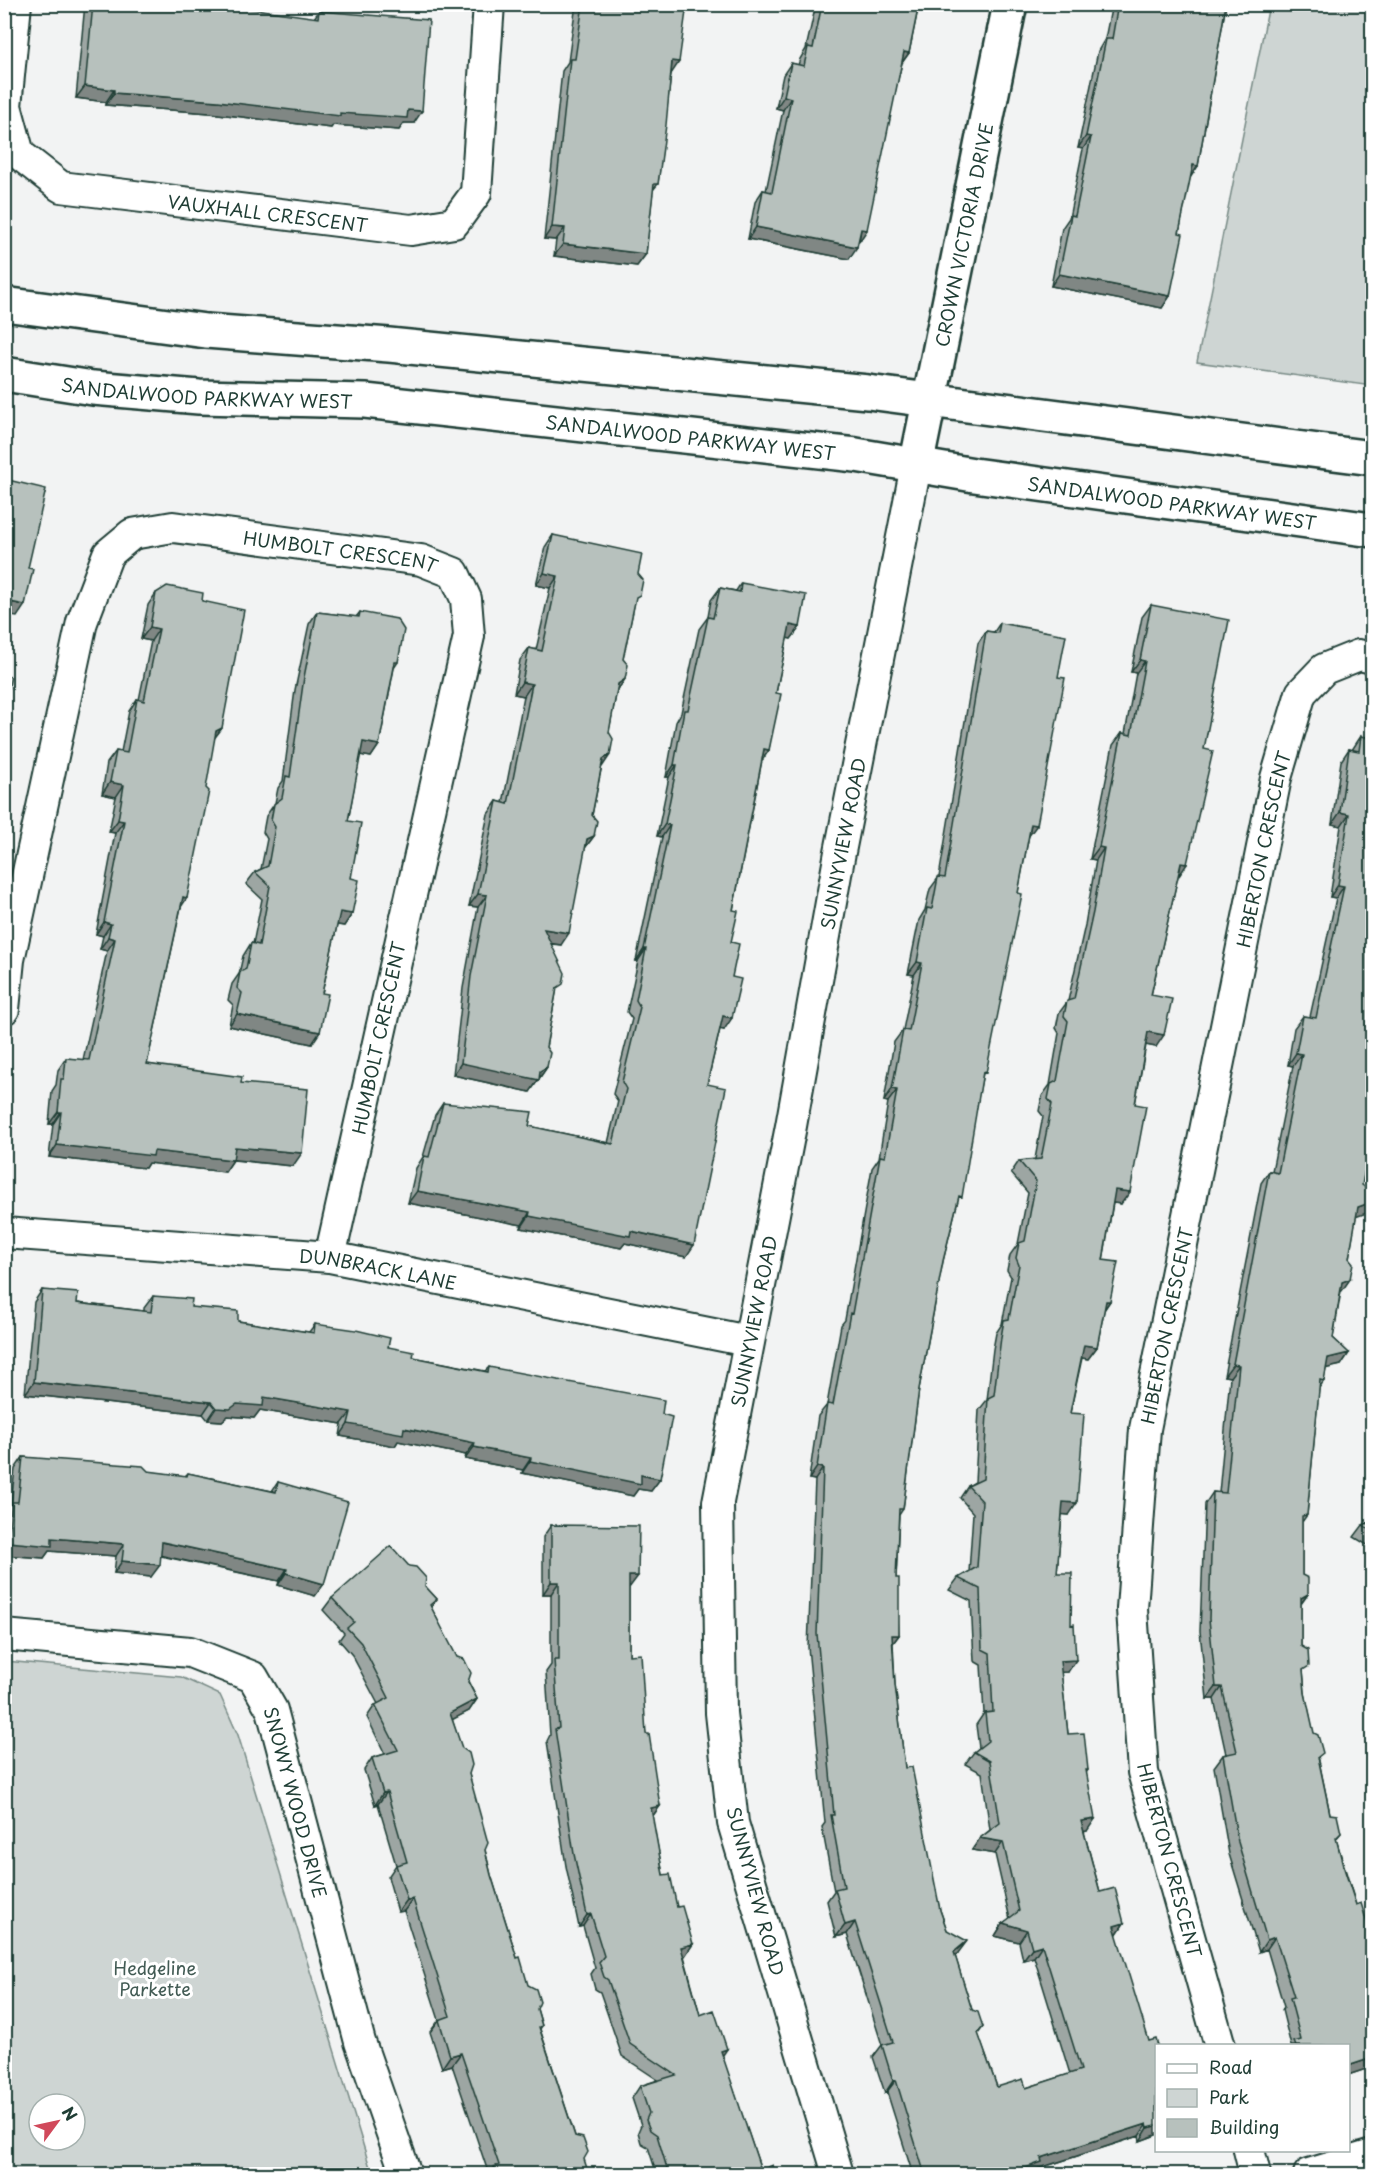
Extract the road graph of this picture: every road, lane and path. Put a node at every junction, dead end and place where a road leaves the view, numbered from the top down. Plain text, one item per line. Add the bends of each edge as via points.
1 (16, 4) edge
2 (489, 4) edge
3 (1010, 4) edge
4 (4, 304) edge
5 (4, 374) edge
6 (929, 401) junction
7 (1372, 458) edge
8 (916, 466) junction
9 (1372, 531) edge
10 (1372, 658) edge
11 (4, 1009) edge
12 (4, 1233) edge
13 (330, 1257) junction
14 (748, 1341) junction
15 (4, 1635) edge
16 (1219, 2044) edge
17 (1249, 2152) edge
18 (1372, 2155) edge
19 (406, 2175) edge
20 (838, 2175) edge
21 (1256, 2175) edge
22 (1309, 2175) edge

1 - 2 street, VAUXHALL CRESCENT via 6,106 19,154 61,187 411,230 454,223 476,193
3 - 6 main road, CROWN VICTORIA DRIVE
4 - 6 main road via 206,332 401,346
5 - 8 main road, SANDALWOOD PARKWAY WEST via 93,388 199,397 365,401
6 - 7 main road
6 - 8 main road, CROWN VICTORIA DRIVE
8 - 9 main road, SANDALWOOD PARKWAY WEST
8 - 14 street, SUNNYVIEW ROAD
10 - 16 street, HIBERTON CRESCENT via 1359,655 1324,669 1301,693 1276,778 1145,1430 1132,1610 1143,1772
11 - 13 street, HUMBOLT CRESCENT via 9,960 82,622 108,554 132,534 172,527 421,560 454,573 466,599 469,636
12 - 13 street, DUNBRACK LANE
13 - 14 street, DUNBRACK LANE
14 - 20 street, SUNNYVIEW ROAD via 718,1502 721,1713 728,1779 733,1823
15 - 19 street, SNOWY WOOD DRIVE via 190,1652 253,1677 272,1710 360,2042
17 - 21 street
18 - 22 street

